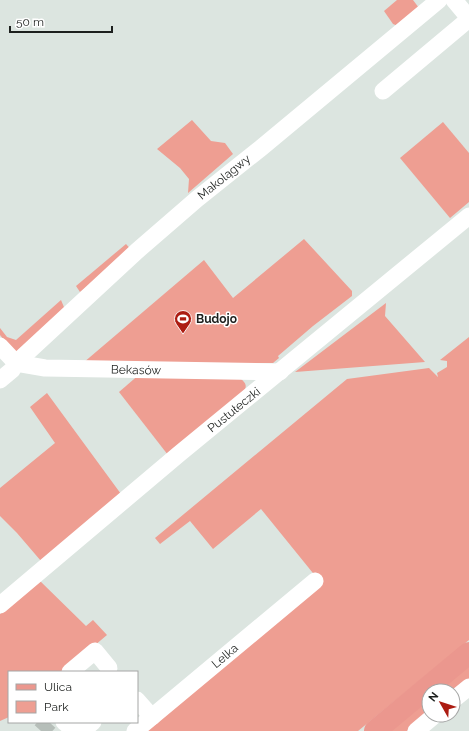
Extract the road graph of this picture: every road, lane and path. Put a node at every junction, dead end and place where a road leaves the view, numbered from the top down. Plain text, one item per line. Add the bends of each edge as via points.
1 (439, 0) edge
2 (454, 0) edge
3 (469, 19) edge
4 (382, 91) dead end
5 (469, 216) edge
6 (0, 346) edge
7 (16, 362) junction
8 (280, 372) junction
9 (0, 380) edge
10 (315, 580) dead end
11 (0, 606) edge
12 (469, 654) edge
13 (109, 668) dead end
14 (71, 671) edge
15 (469, 687) edge
16 (461, 694) edge
17 (138, 701) edge
18 (152, 717) junction
19 (65, 723) edge
20 (92, 723) edge
21 (426, 723) edge
22 (75, 731) edge
23 (82, 731) edge
24 (135, 731) edge
25 (375, 731) edge
26 (416, 731) edge

1 - 7 street, Makolągwy via 197,199
2 - 3 street
3 - 4 street
5 - 8 street, Pustułeczki
6 - 7 street
7 - 8 street, Bekasów via 45,368
7 - 9 street, Makolągwy via 12,370
8 - 11 street, Pustułeczki
10 - 18 street, Lelka
12 - 25 main road
13 - 14 street via 95,651
15 - 16 street
17 - 18 street
18 - 24 street, Lelka
19 - 22 street
20 - 23 street
21 - 26 street

